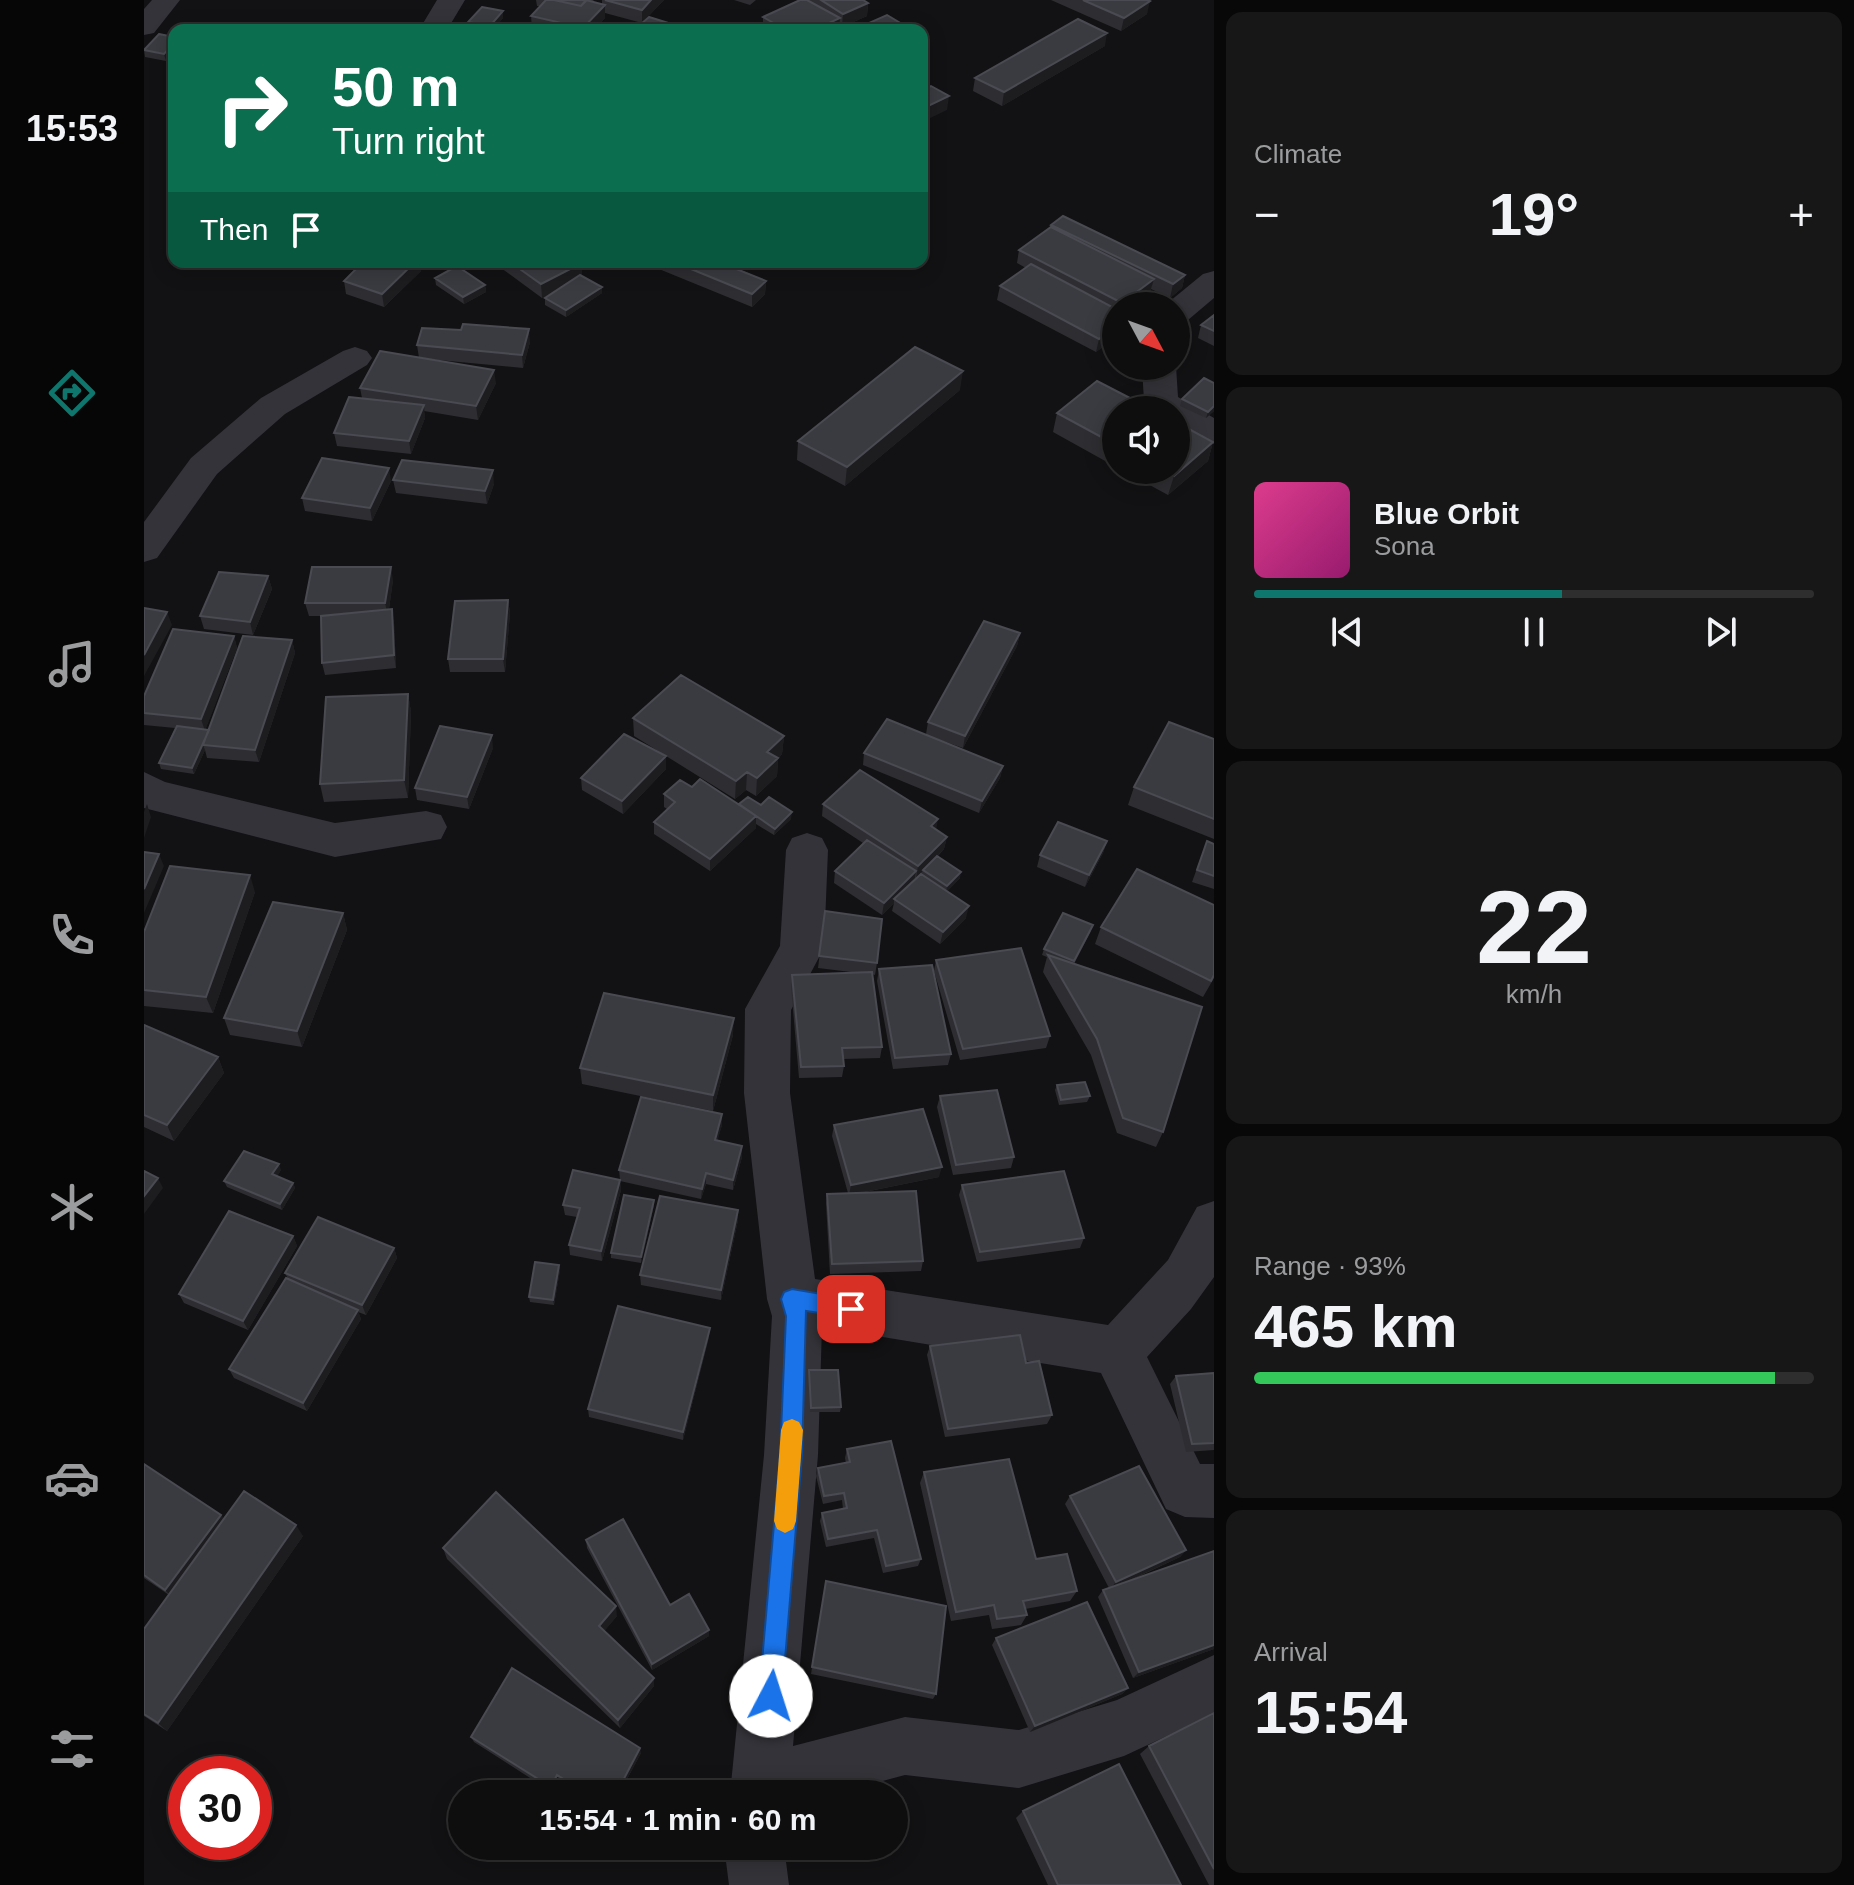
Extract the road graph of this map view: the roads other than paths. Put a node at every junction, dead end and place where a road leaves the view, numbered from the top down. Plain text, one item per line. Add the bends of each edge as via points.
1 (165, 0) edge
2 (451, 0) edge
3 (437, 24) edge
4 (144, 27) edge
5 (1214, 281) edge
6 (1190, 301) edge
7 (355, 358) dead end
8 (1190, 419) edge
9 (1214, 433) edge
10 (144, 549) edge
11 (144, 788) edge
12 (426, 827) dead end
13 (807, 850) dead end
14 (1214, 1223) edge
15 (792, 1299) junction
16 (1117, 1351) junction
17 (1214, 1491) edge
18 (1214, 1684) edge
19 (762, 1780) edge
20 (791, 1780) edge
21 (756, 1860) edge
22 (759, 1885) edge

1 - 4 street
2 - 3 street
5 - 6 street
7 - 10 street via 273,406 204,466
8 - 9 street
11 - 12 street via 152,795 335,840
13 - 15 street via 802,948 768,1009 767,1093
14 - 16 street via 1177,1291
15 - 16 street
15 - 19 street via 797,1316 791,1455
16 - 17 street via 1185,1490
18 - 20 street via 1124,1727 1019,1759 905,1746
21 - 22 street

